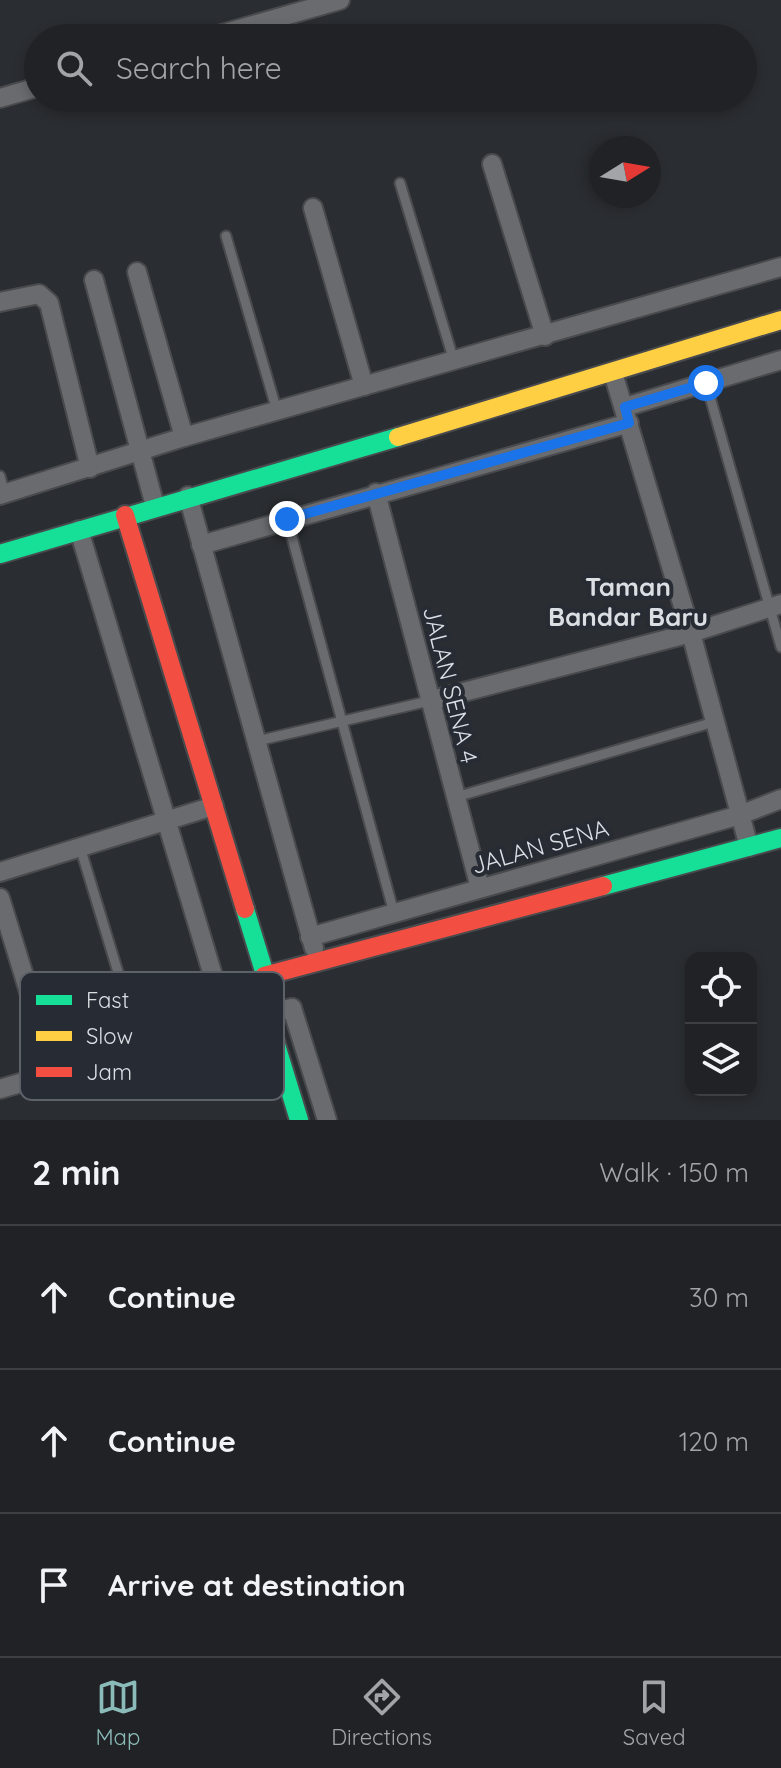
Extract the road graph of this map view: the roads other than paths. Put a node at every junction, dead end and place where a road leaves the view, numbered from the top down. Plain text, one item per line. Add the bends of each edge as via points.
1 (340, 0) edge
2 (257, 24) edge
3 (24, 91) edge
4 (0, 98) edge
5 (492, 164) dead end
6 (400, 183) dead end
7 (313, 208) dead end
8 (226, 236) dead end
9 (781, 267) edge
10 (137, 272) dead end
11 (94, 280) dead end
12 (0, 302) edge
13 (781, 320) edge
14 (545, 336) junction
15 (781, 360) edge
16 (454, 361) junction
17 (613, 373) junction
18 (706, 383) junction
19 (364, 386) junction
20 (277, 411) junction
21 (627, 415) junction
22 (184, 437) junction
23 (142, 450) junction
24 (90, 468) junction
25 (2, 488) edge
26 (376, 493) junction
27 (188, 496) junction
28 (155, 506) junction
29 (125, 515) junction
30 (287, 519) junction
31 (79, 530) junction
32 (201, 545) junction
33 (0, 554) edge
34 (775, 606) edge
35 (691, 633) junction
36 (781, 647) edge
37 (429, 701) junction
38 (342, 721) junction
39 (714, 722) junction
40 (257, 741) junction
41 (454, 798) junction
42 (781, 799) edge
43 (214, 806) junction
44 (740, 815) junction
45 (166, 821) junction
46 (781, 838) edge
47 (80, 847) junction
48 (749, 847) junction
49 (0, 872) edge
50 (480, 888) junction
51 (0, 898) edge
52 (395, 913) junction
53 (310, 937) junction
54 (318, 964) junction
55 (23, 972) edge
56 (118, 972) edge
57 (212, 972) edge
58 (264, 972) edge
59 (284, 978) edge
60 (284, 1000) edge
61 (292, 1008) junction
62 (284, 1009) edge
63 (284, 1071) edge
64 (20, 1083) edge
65 (0, 1089) edge
66 (299, 1120) edge
67 (327, 1120) edge

1 - 2 street
3 - 4 street
5 - 14 street
6 - 16 lane
7 - 19 street
8 - 20 lane
9 - 14 street
10 - 22 street
11 - 23 street
12 - 24 street via 39,294 49,303
13 - 17 street
14 - 16 street
15 - 18 street
16 - 19 street
17 - 21 street
17 - 27 street
18 - 21 street
18 - 34 lane
19 - 20 street
20 - 22 street
21 - 26 street
21 - 35 street
22 - 23 street
23 - 24 street
23 - 28 street
24 - 25 street
26 - 30 street
26 - 37 street, JALAN SENA 4
27 - 28 street
27 - 32 street
28 - 29 street
29 - 31 street
29 - 43 street
30 - 32 street
30 - 38 lane
31 - 33 street
31 - 45 street
32 - 40 street
34 - 35 street
34 - 36 lane
35 - 37 street
35 - 39 street
37 - 38 lane
37 - 41 street, JALAN SENA 4
38 - 40 lane
38 - 52 lane
39 - 41 lane
39 - 44 street
40 - 53 street
41 - 50 street, JALAN SENA 4
42 - 44 street, JALAN SENA
43 - 45 street
43 - 58 street
44 - 48 street
44 - 50 street, JALAN SENA
45 - 47 street
45 - 57 street
46 - 48 street
47 - 49 street
47 - 56 lane
48 - 54 street
50 - 52 street, JALAN SENA
51 - 55 street
52 - 53 street, JALAN SENA
53 - 54 street
54 - 59 street
60 - 61 street
61 - 62 street
61 - 67 street
63 - 66 street
64 - 65 street

